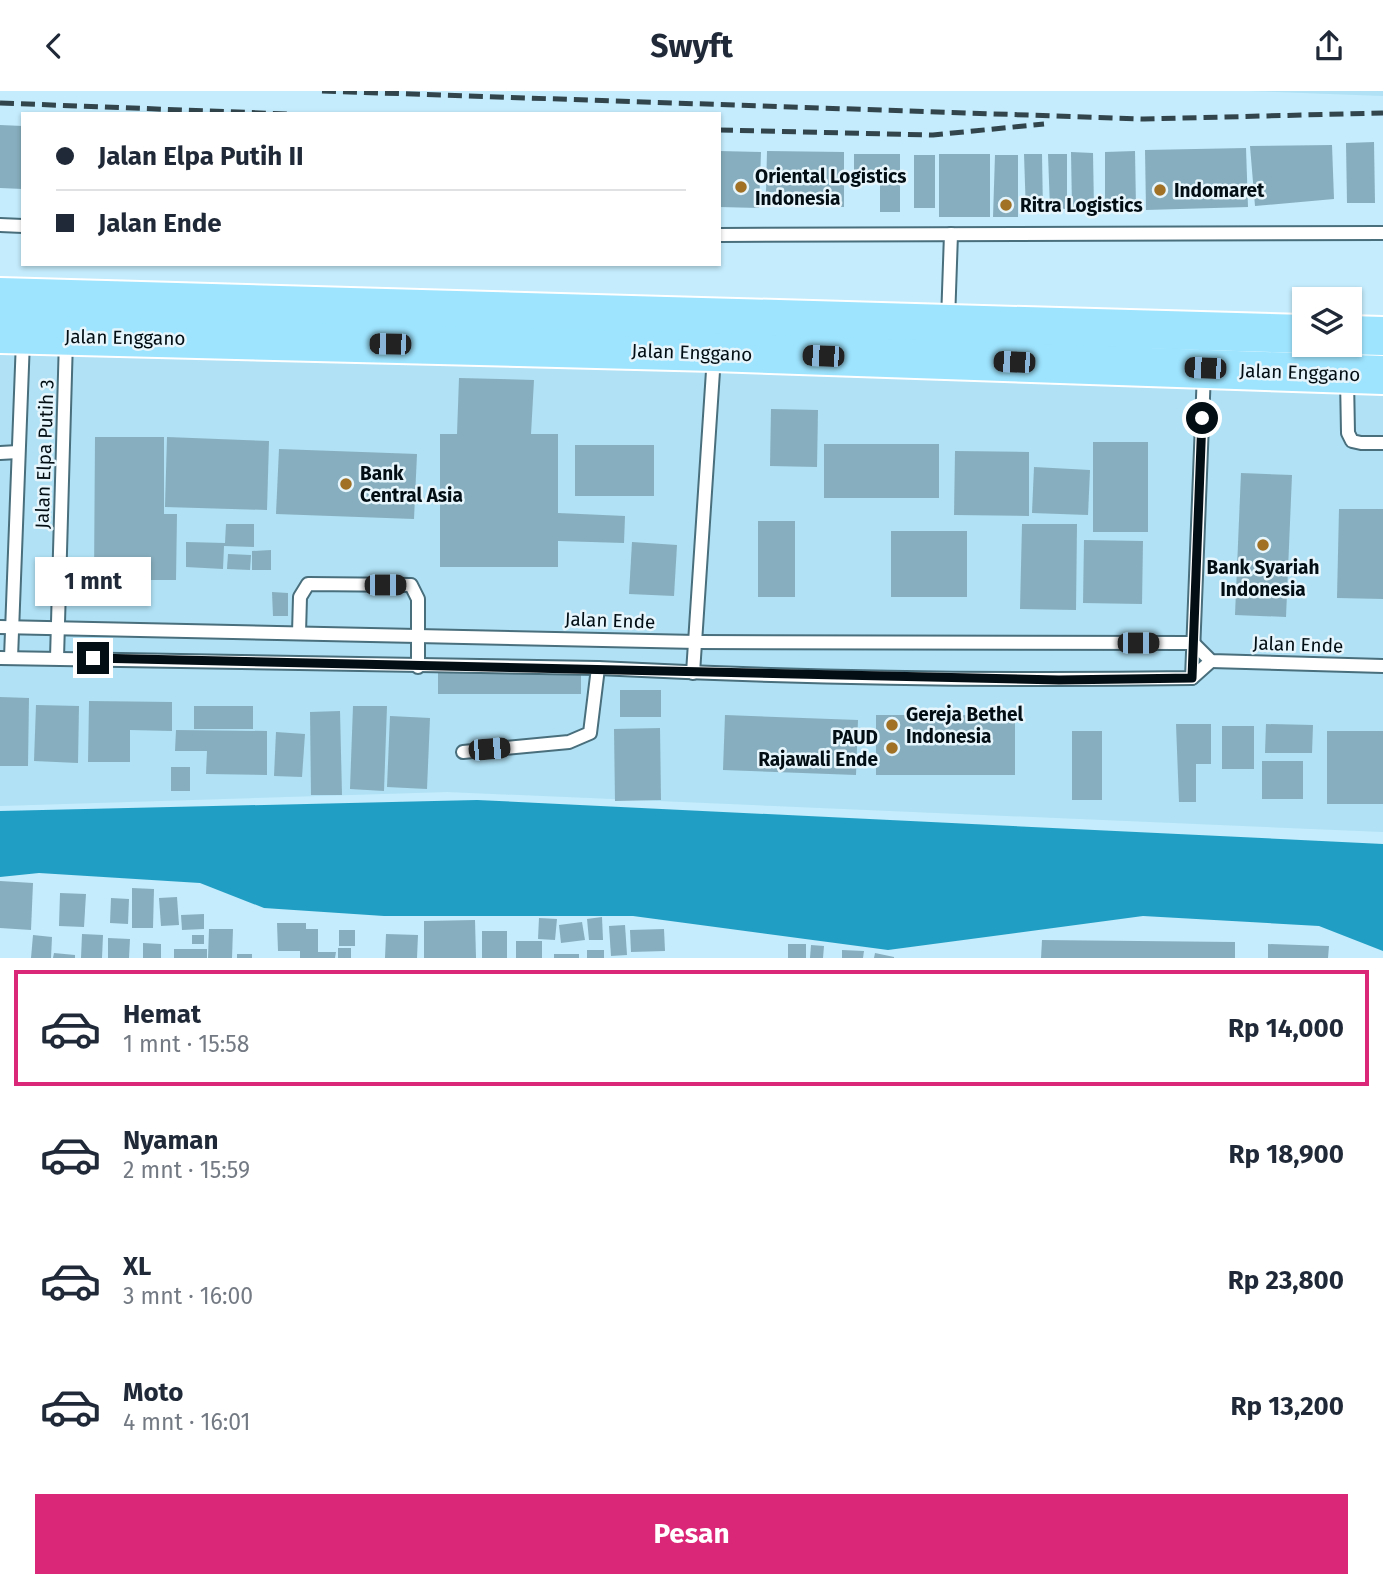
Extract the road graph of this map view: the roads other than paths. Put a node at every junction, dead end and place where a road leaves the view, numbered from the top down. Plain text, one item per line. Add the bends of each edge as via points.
1 (0, 225) edge
2 (21, 226) edge
3 (1383, 233) edge
4 (951, 234) junction
5 (721, 235) edge
6 (0, 297) edge
7 (948, 323) junction
8 (11, 334) edge
9 (1292, 334) edge
10 (1362, 335) edge
11 (66, 336) junction
12 (1383, 336) edge
13 (714, 352) junction
14 (1205, 368) junction
15 (1365, 374) edge
16 (1383, 443) edge
17 (18, 452) junction
18 (0, 453) edge
19 (6, 627) edge
20 (59, 629) junction
21 (299, 633) junction
22 (418, 634) junction
23 (697, 642) junction
24 (1193, 643) junction
25 (57, 657) junction
26 (6, 658) edge
27 (1211, 661) junction
28 (1383, 666) edge
29 (418, 667) junction
30 (598, 668) junction
31 (694, 673) junction
32 (1192, 678) junction
33 (463, 752) dead end

1 - 2 lane
3 - 4 lane
4 - 5 lane
4 - 7 lane
6 - 7 highway, Jalan Enggano
7 - 9 highway, Jalan Enggano
8 - 11 highway, Jalan Enggano
8 - 17 lane, Jalan Elpa Putih 3
10 - 12 highway, Jalan Enggano
11 - 13 highway, Jalan Enggano
11 - 20 lane, Jalan Elpa Putih 3
13 - 14 highway, Jalan Enggano
13 - 23 lane
14 - 15 highway, Jalan Enggano
14 - 24 lane
15 - 16 lane via 1348,433 1352,441
17 - 18 lane
17 - 19 lane, Jalan Elpa Putih 3
19 - 20 lane, Jalan Ende
19 - 26 lane, Jalan Elpa Putih 3
20 - 21 lane, Jalan Ende
20 - 25 lane, Jalan Elpa Putih 3
21 - 22 lane, Jalan Ende
21 - 22 lane via 300,597 308,584 411,585 418,599
22 - 23 lane, Jalan Ende
22 - 29 lane
23 - 24 lane, Jalan Ende
23 - 31 lane
24 - 27 lane
24 - 32 lane
25 - 26 lane
25 - 29 lane
27 - 28 lane, Jalan Ende
27 - 32 lane
29 - 30 lane
30 - 31 lane
30 - 33 lane via 590,733 569,742
31 - 32 lane

